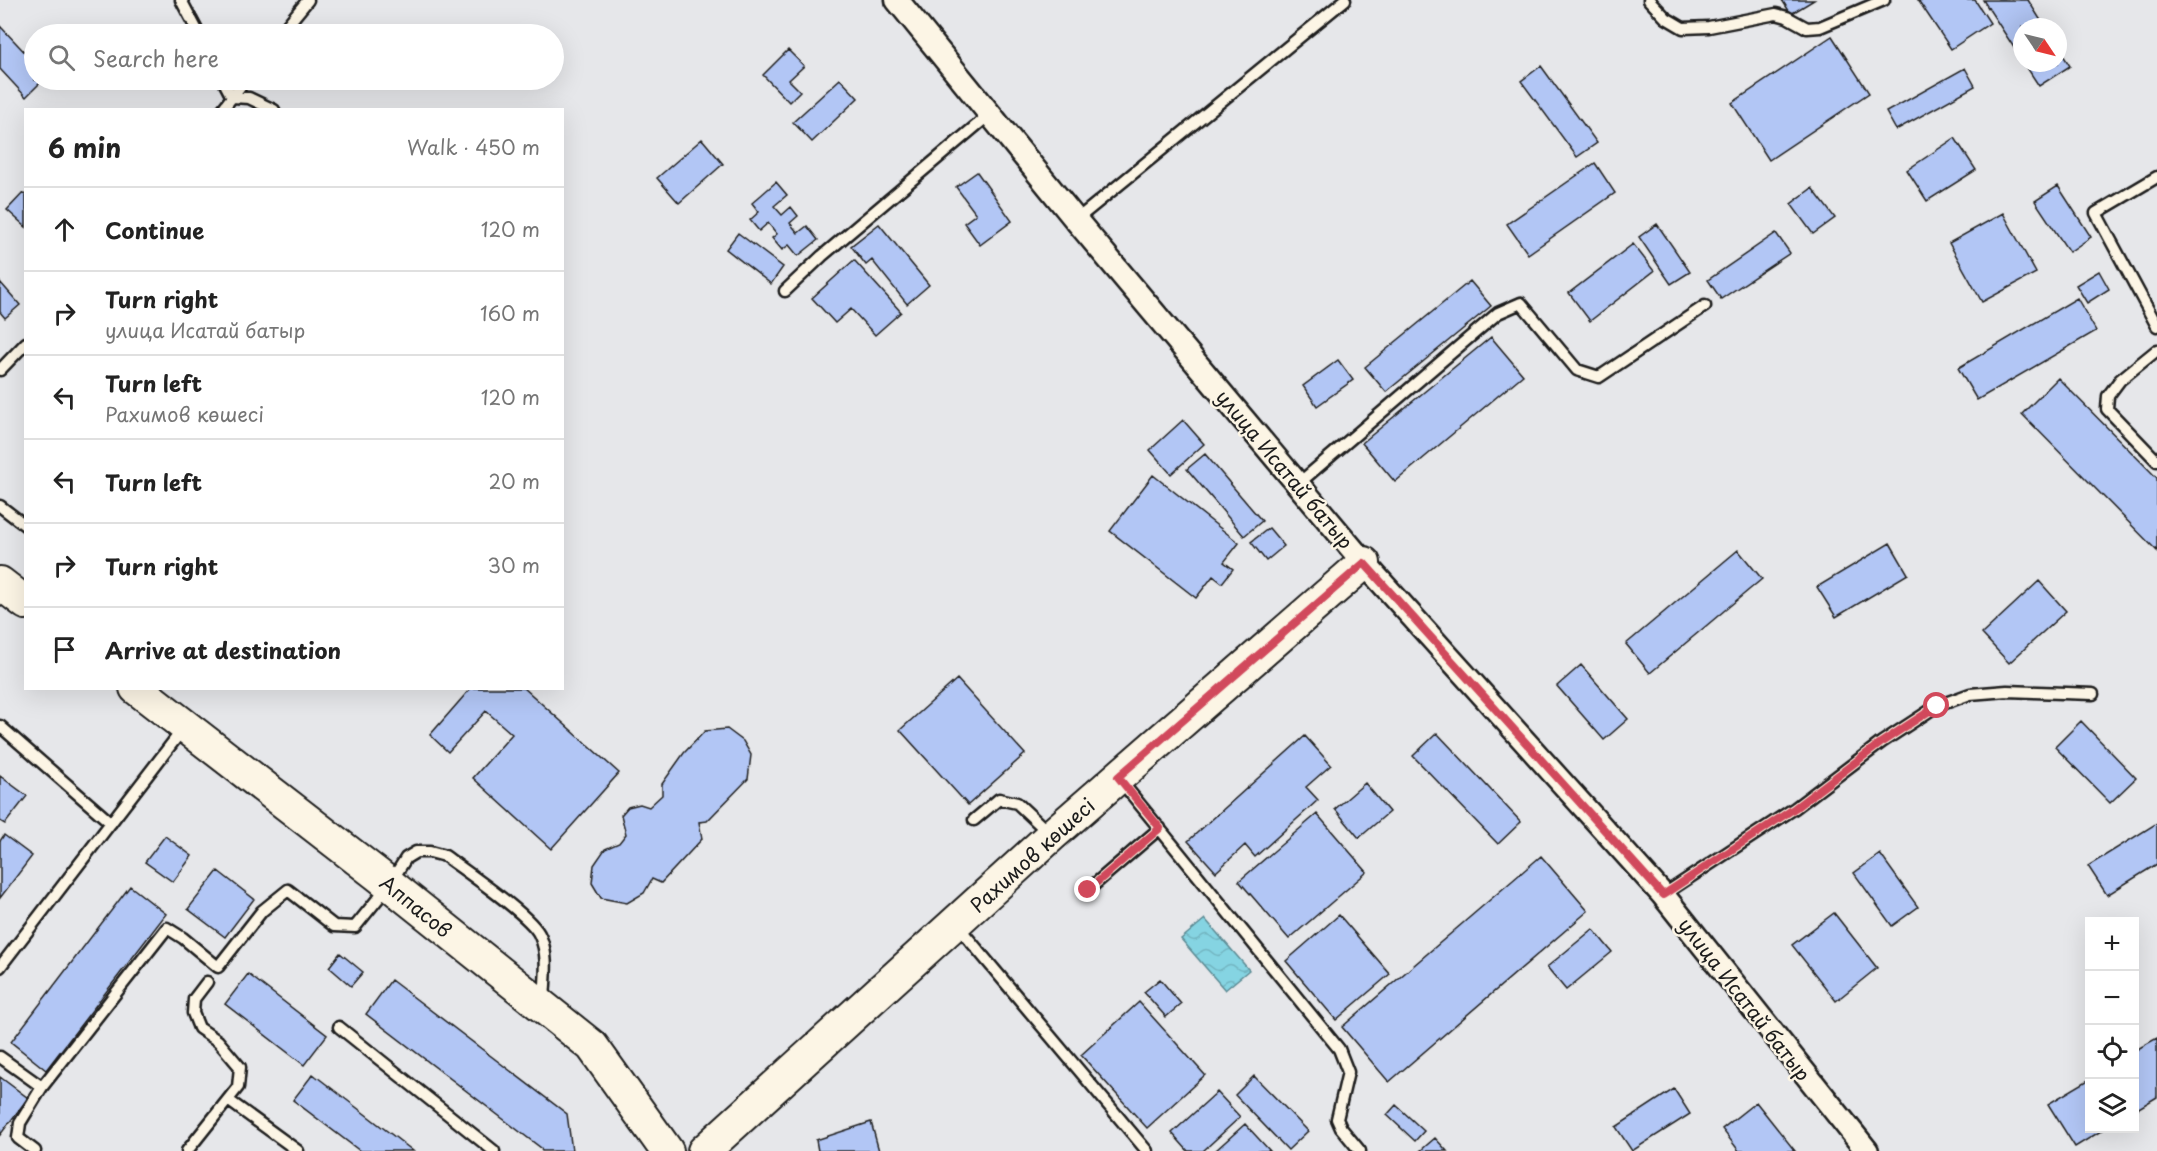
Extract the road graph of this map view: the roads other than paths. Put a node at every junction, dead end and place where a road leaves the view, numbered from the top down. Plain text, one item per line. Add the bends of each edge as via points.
1 (181, 0) edge
2 (308, 0) edge
3 (897, 0) edge
4 (1345, 0) edge
5 (1649, 0) edge
6 (1884, 0) edge
7 (194, 24) edge
8 (288, 24) edge
9 (228, 90) edge
10 (237, 90) edge
11 (232, 97) junction
12 (224, 108) edge
13 (270, 108) edge
14 (990, 114) junction
15 (2157, 177) edge
16 (1076, 219) junction
17 (785, 291) dead end
18 (1705, 306) dead end
19 (2157, 326) edge
20 (24, 346) edge
21 (2157, 350) edge
22 (0, 370) edge
23 (2157, 461) edge
24 (1298, 484) junction
25 (0, 506) edge
26 (24, 524) edge
27 (1364, 563) junction
28 (0, 583) edge
29 (24, 601) edge
30 (139, 690) edge
31 (2092, 694) dead end
32 (0, 726) edge
33 (185, 727) junction
34 (1118, 777) junction
35 (974, 820) dead end
36 (111, 823) junction
37 (1160, 828) junction
38 (1052, 835) junction
39 (389, 885) junction
40 (1088, 890) dead end
41 (1663, 895) junction
42 (956, 924) junction
43 (0, 967) edge
44 (207, 982) dead end
45 (544, 1008) junction
46 (339, 1027) dead end
47 (0, 1057) edge
48 (42, 1087) junction
49 (228, 1100) junction
50 (35, 1151) edge
51 (187, 1151) edge
52 (298, 1151) edge
53 (494, 1151) edge
54 (667, 1151) edge
55 (704, 1151) edge
56 (1147, 1151) edge
57 (1360, 1151) edge
58 (1867, 1151) edge

1 - 7 lane
2 - 8 lane
3 - 14 street, улица Исатай батыр
4 - 16 lane
5 - 6 lane via 1666,18 1683,28 1776,14 1807,28 1820,27
9 - 11 lane
10 - 11 lane
11 - 12 lane
11 - 13 lane via 249,98
14 - 16 street, улица Исатай батыр
14 - 17 lane
15 - 19 lane via 2096,213
16 - 24 street, улица Исатай батыр
18 - 24 lane via 1599,377 1577,370 1521,303 1498,313
20 - 22 lane
21 - 23 lane via 2120,380 2108,396 2107,409
24 - 27 street, улица Исатай батыр
25 - 26 lane
27 - 34 street, Рахимов көшесі
27 - 41 street, улица Исатай батыр
28 - 29 street
30 - 33 street, Аппасов
31 - 41 lane via 2007,691 1970,694 1937,706 1795,808
32 - 36 lane
33 - 36 lane
33 - 39 street, Аппасов
34 - 37 lane
34 - 38 street, Рахимов көшесі
35 - 38 lane via 999,799 1017,803
36 - 43 lane
37 - 40 lane
37 - 57 lane via 1339,1049 1348,1072 1338,1119
38 - 42 street, Рахимов көшесі
39 - 45 street, Аппасов
39 - 45 lane via 406,858 416,852 430,852 445,856 527,919 540,934 545,951
39 - 48 lane via 355,927 334,926 288,890 262,911 218,967 166,928
41 - 58 street, улица Исатай батыр
42 - 55 street, Рахимов көшесі
42 - 56 lane
44 - 49 lane via 194,999 193,1013 199,1028 218,1041 240,1067 238,1088
45 - 54 street, Аппасов via 592,1046
46 - 53 lane
47 - 48 lane
48 - 50 lane via 20,1123 18,1138
49 - 51 lane
49 - 52 lane

